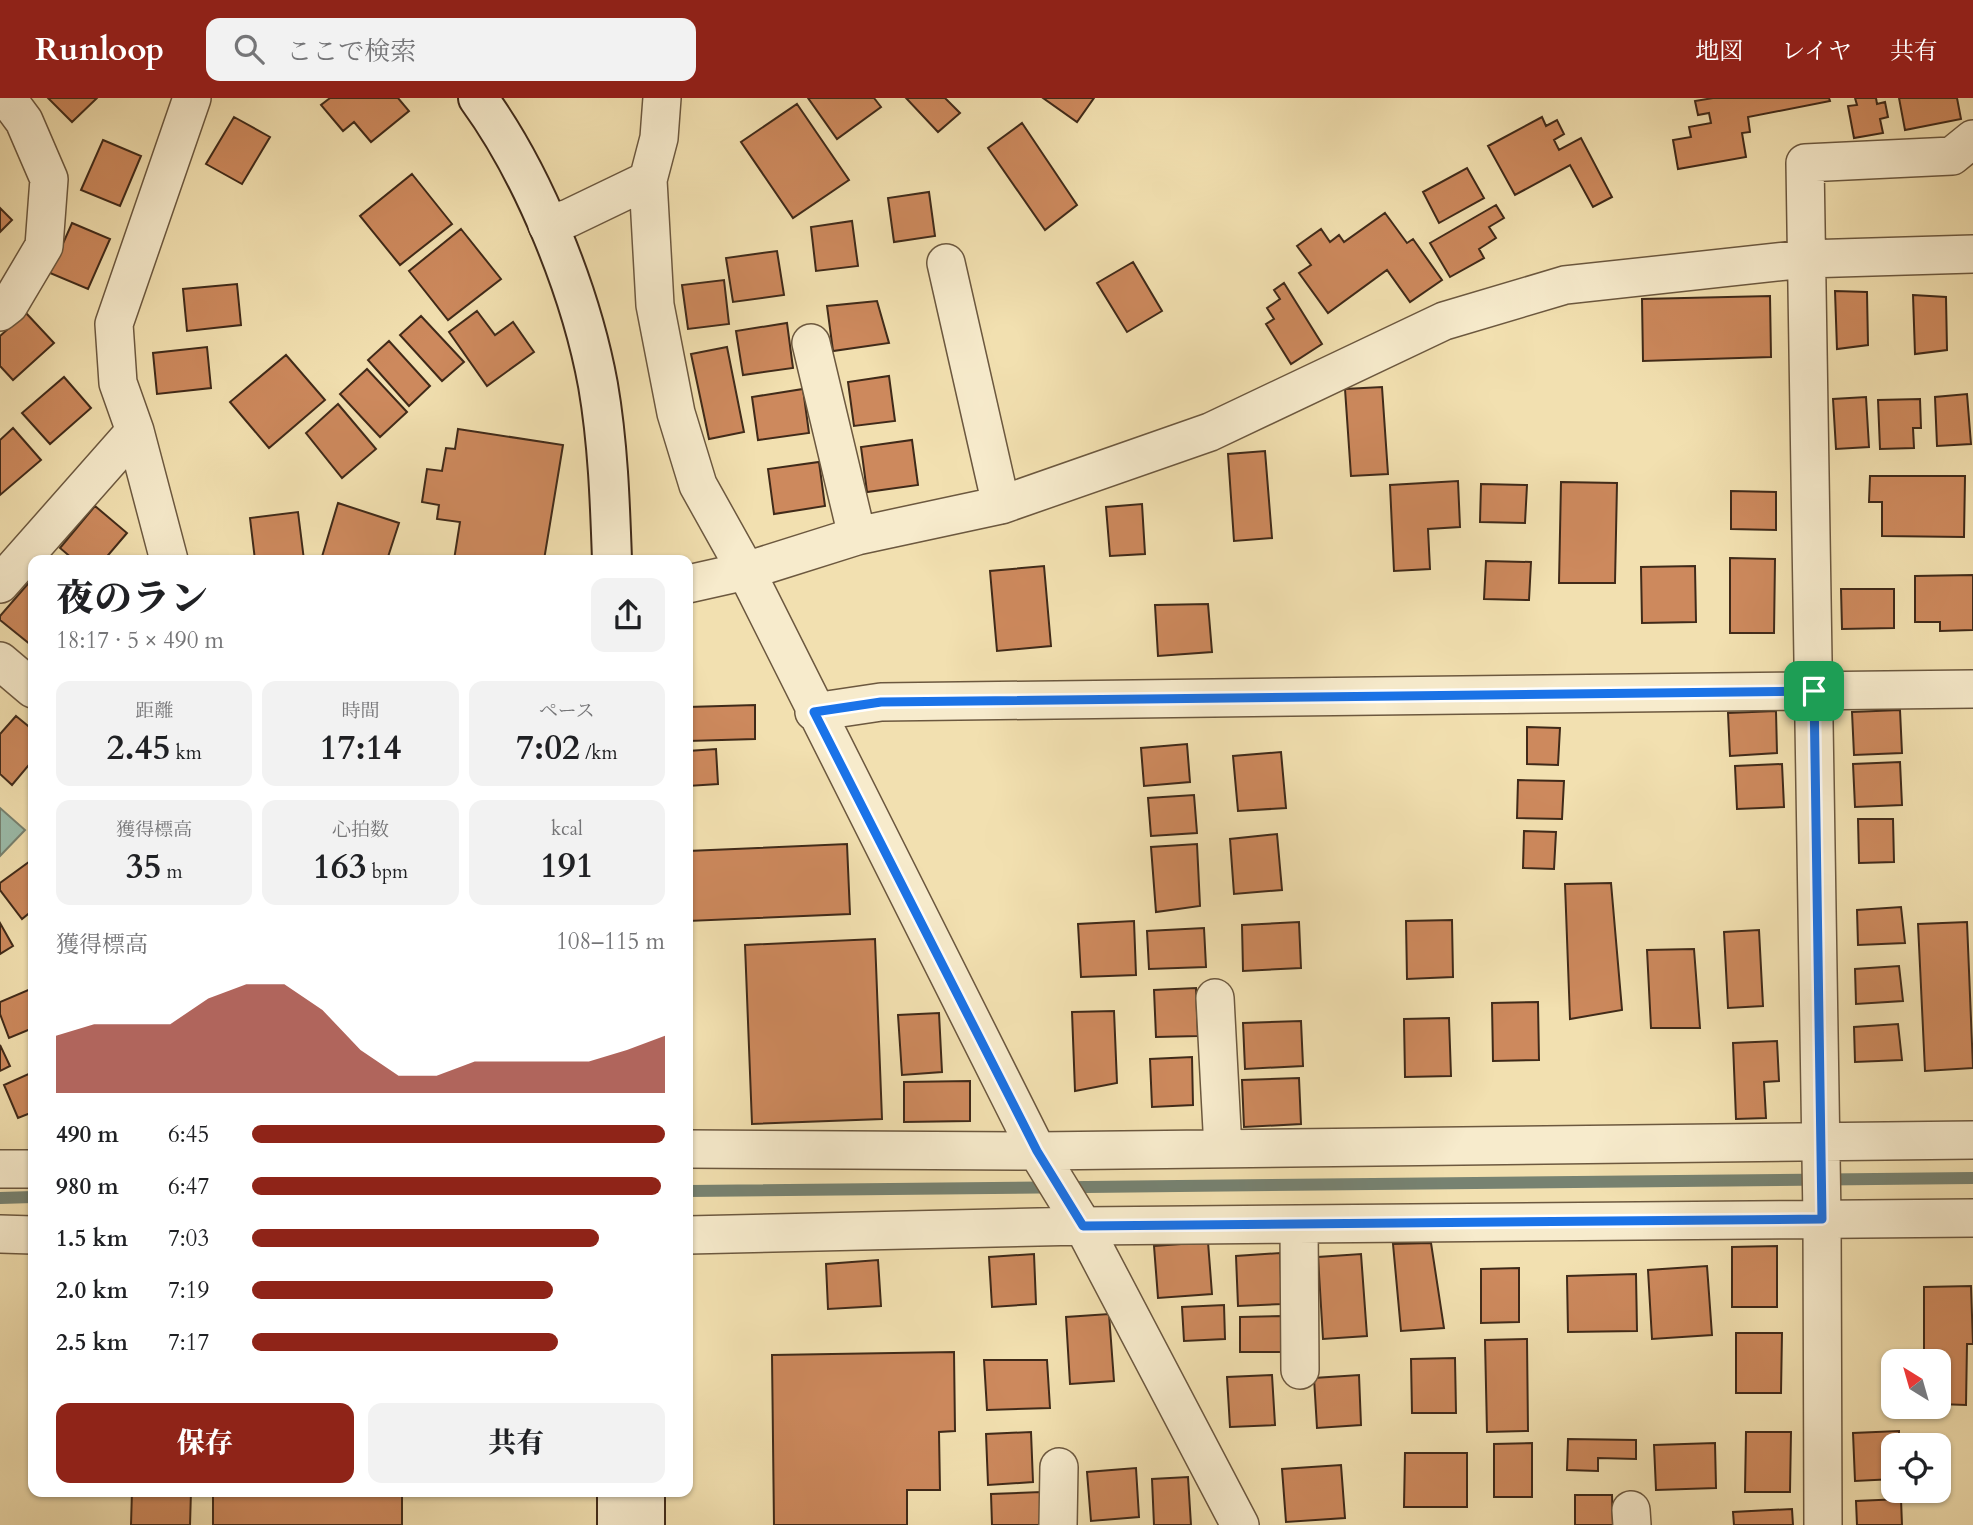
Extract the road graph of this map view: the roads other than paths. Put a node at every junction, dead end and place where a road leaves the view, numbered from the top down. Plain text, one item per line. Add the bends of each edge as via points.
1 (7, 98) edge
2 (192, 98) edge
3 (478, 98) edge
4 (507, 98) edge
5 (662, 98) edge
6 (1973, 139) edge
7 (649, 180) junction
8 (558, 221) junction
9 (1973, 254) edge
10 (1805, 259) junction
11 (946, 263) dead end
12 (0, 312) edge
13 (811, 343) dead end
14 (135, 430) junction
15 (1001, 505) junction
16 (858, 536) junction
17 (168, 555) edge
18 (612, 555) edge
19 (637, 555) edge
20 (746, 571) junction
21 (693, 583) edge
22 (0, 584) edge
23 (0, 661) edge
24 (28, 685) edge
25 (1973, 689) edge
26 (1814, 691) junction
27 (814, 712) junction
28 (1215, 998) dead end
29 (1821, 1140) junction
30 (1973, 1140) edge
31 (693, 1149) edge
32 (1223, 1149) junction
33 (1037, 1151) junction
34 (28, 1169) edge
35 (0, 1170) edge
36 (1973, 1218) edge
37 (1822, 1219) junction
38 (1299, 1225) junction
39 (1083, 1226) junction
40 (0, 1234) edge
41 (28, 1235) edge
42 (693, 1235) edge
43 (1300, 1370) dead end
44 (1059, 1468) dead end
45 (617, 1497) edge
46 (645, 1497) edge
47 (617, 1525) edge
48 (645, 1525) edge
49 (1058, 1525) edge
50 (1240, 1525) edge
51 (1823, 1525) edge

1 - 12 street via 24,121 49,179 44,246 9,305
2 - 14 street via 114,324 118,383
3 - 8 main road
4 - 8 main road via 558,191
5 - 7 street
6 - 10 street via 1952,156 1805,163
7 - 8 street
7 - 20 street via 655,305 676,413 698,485
8 - 18 main road via 598,384 610,483
8 - 19 main road via 591,270 621,380
9 - 10 street
10 - 15 street via 1565,285 1444,321 1210,432
10 - 26 street
11 - 15 street
13 - 16 street
14 - 17 street
14 - 22 street
15 - 16 street
16 - 20 street
20 - 21 street
20 - 27 street
23 - 24 street
25 - 26 street
26 - 27 street via 881,702
26 - 29 street
27 - 33 street
28 - 32 street
29 - 30 street
29 - 32 street
29 - 37 street
31 - 33 street
32 - 33 street
33 - 39 street
34 - 35 street
36 - 37 street
37 - 38 street
37 - 51 street
38 - 39 street
38 - 43 street
39 - 42 street
39 - 50 street
40 - 41 street
44 - 49 street
45 - 47 main road
46 - 48 main road

